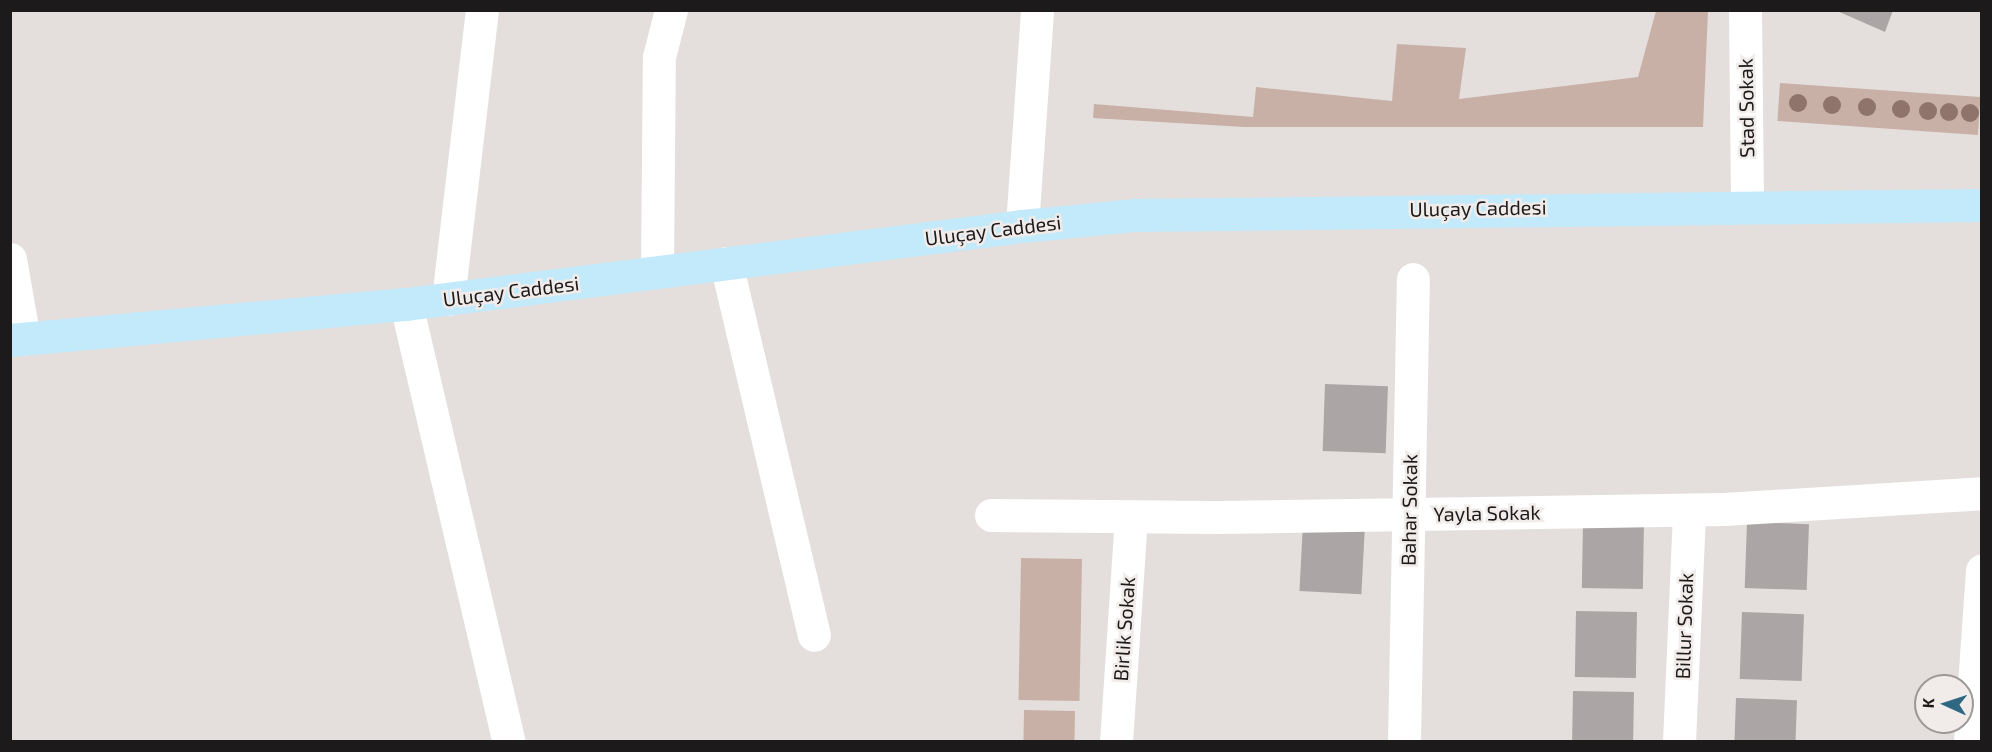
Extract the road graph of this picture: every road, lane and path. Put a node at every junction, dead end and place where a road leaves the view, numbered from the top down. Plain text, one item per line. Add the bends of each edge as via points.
1 (482, 10) edge
2 (671, 10) edge
3 (1037, 10) edge
4 (1745, 10) edge
5 (1747, 205) junction
6 (1982, 205) edge
7 (1022, 226) junction
8 (10, 259) edge
9 (726, 263) junction
10 (657, 272) junction
11 (1413, 279) dead end
12 (448, 299) junction
13 (406, 304) junction
14 (17, 340) edge
15 (1982, 493) edge
16 (1689, 510) junction
17 (1410, 514) junction
18 (991, 515) dead end
19 (1131, 516) junction
20 (1982, 570) edge
21 (814, 635) dead end
22 (509, 741) edge
23 (1116, 741) edge
24 (1404, 741) edge
25 (1679, 741) edge
26 (1970, 741) edge

1 - 12 street
2 - 10 street via 659,57
3 - 7 street
4 - 5 street, Stad Sokak
5 - 6 street, Uluçay Caddesi
5 - 7 street, Uluçay Caddesi via 1136,215
7 - 9 street, Uluçay Caddesi
8 - 14 street
9 - 10 street, Uluçay Caddesi
9 - 21 street
10 - 12 street, Uluçay Caddesi
11 - 17 street, Bahar Sokak
12 - 13 street, Uluçay Caddesi
13 - 14 street, Uluçay Caddesi
13 - 22 street
15 - 16 street, Yayla Sokak
16 - 17 street, Yayla Sokak
16 - 25 street, Billur Sokak
17 - 19 street, Yayla Sokak
17 - 24 street, Bahar Sokak
18 - 19 street, Yayla Sokak
19 - 23 street, Birlik Sokak
20 - 26 street

